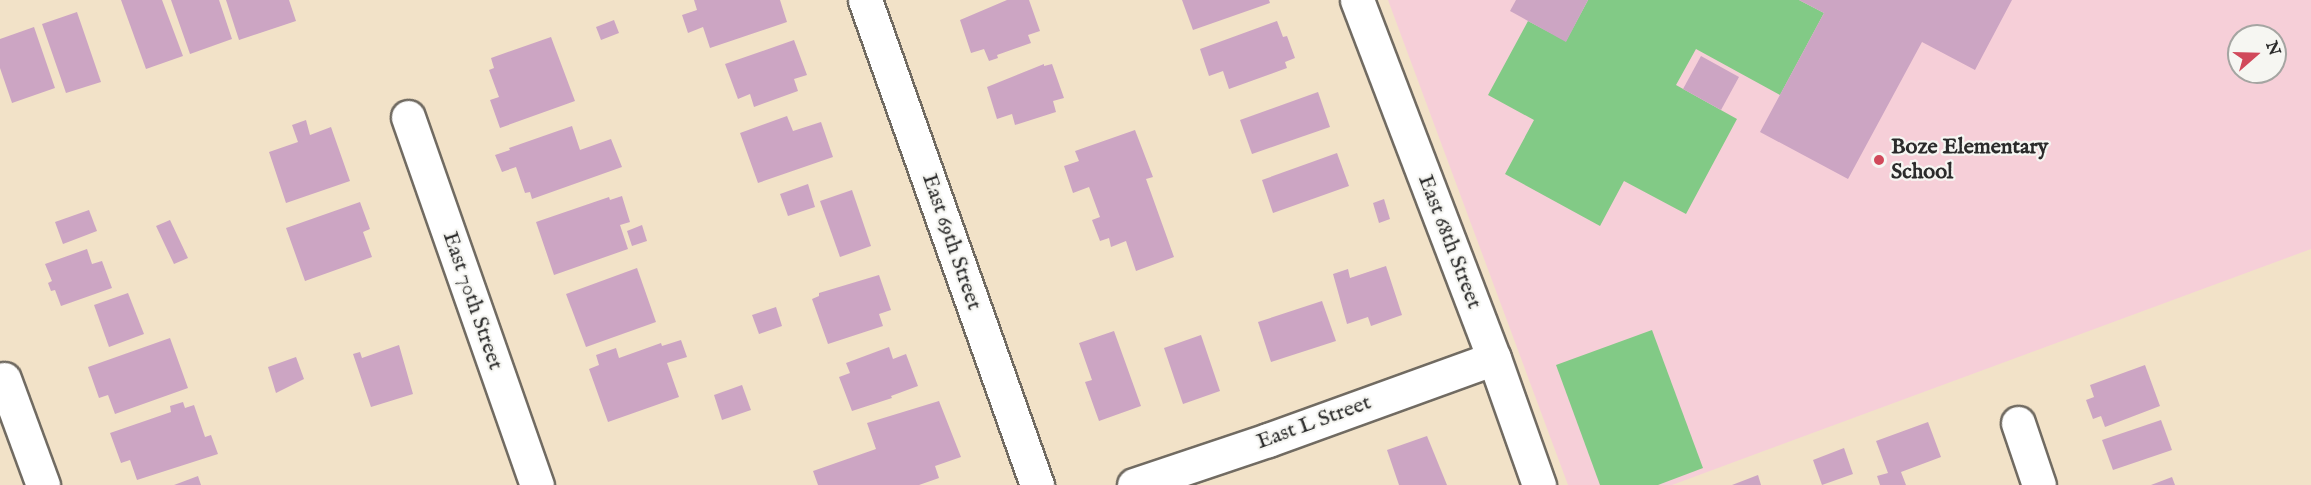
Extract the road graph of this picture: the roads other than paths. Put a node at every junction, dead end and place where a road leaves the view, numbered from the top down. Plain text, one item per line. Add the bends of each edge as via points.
1 (865, 0) edge
2 (1357, 0) edge
3 (408, 117) dead end
4 (1494, 358) junction
5 (4, 379) dead end
6 (2018, 423) dead end
7 (43, 485) edge
8 (537, 485) edge
9 (1037, 485) edge
10 (1134, 485) edge
11 (1539, 485) edge
12 (2039, 485) edge

1 - 9 street, East 69th Street
2 - 4 street, East 68th Street
3 - 8 street, East 70th Street
4 - 10 street, East L Street
4 - 11 street, East 68th Street
5 - 7 street
6 - 12 street

